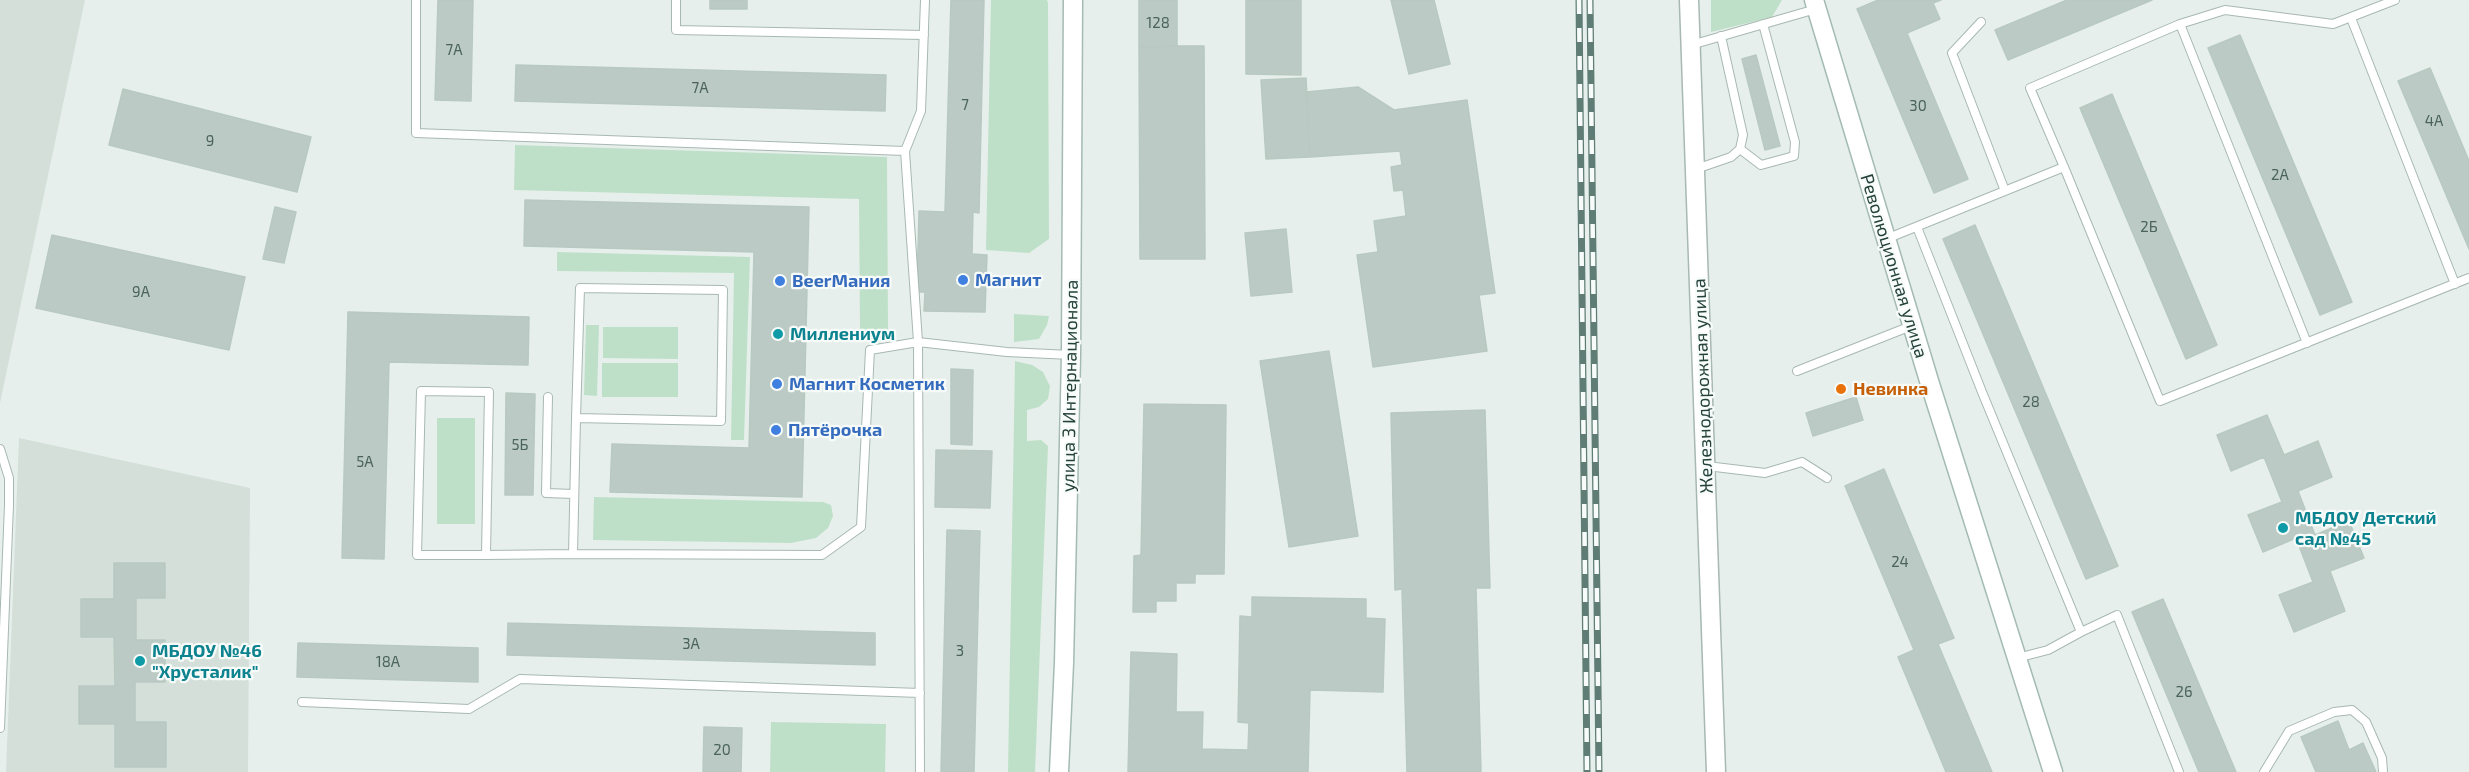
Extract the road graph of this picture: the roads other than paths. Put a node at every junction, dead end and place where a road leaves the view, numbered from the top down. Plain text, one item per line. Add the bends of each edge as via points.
1 (416, 0) edge
2 (676, 0) edge
3 (925, 0) edge
4 (1072, 0) edge
5 (1689, 0) edge
6 (2395, 0) edge
7 (1815, 4) edge
8 (2351, 18) junction
9 (1981, 22) dead end
10 (1763, 24) junction
11 (2180, 24) junction
12 (924, 34) junction
13 (1720, 36) junction
14 (1690, 45) junction
15 (1740, 149) junction
16 (905, 151) junction
17 (2064, 167) junction
18 (1695, 169) junction
19 (2005, 191) junction
20 (1917, 227) junction
21 (1887, 239) junction
22 (2469, 278) edge
23 (2455, 284) junction
24 (1912, 326) junction
25 (918, 342) junction
26 (2307, 343) junction
27 (1071, 355) junction
28 (1797, 371) dead end
29 (548, 397) dead end
30 (576, 418) junction
31 (0, 449) edge
32 (1705, 466) junction
33 (1827, 478) dead end
34 (574, 494) junction
35 (573, 554) junction
36 (486, 555) junction
37 (2081, 632) junction
38 (2017, 658) junction
39 (920, 693) junction
40 (302, 702) dead end
41 (0, 728) edge
42 (920, 772) edge
43 (1059, 772) edge
44 (1716, 772) edge
45 (2053, 772) edge
46 (2179, 772) edge
47 (2264, 772) edge
48 (2383, 772) edge

1 - 16 lane via 416,133
2 - 12 lane via 676,30
3 - 12 lane
4 - 27 main road, улица 3 Интернационала
5 - 14 main road, Железнодорожная улица
6 - 8 lane
7 - 10 lane
7 - 21 main road, Революционная улица
8 - 11 lane via 2332,24 2225,10
8 - 23 lane
9 - 19 lane via 1952,53
10 - 13 lane
10 - 15 lane via 1795,142 1794,156 1761,165
11 - 17 lane via 2030,88
11 - 26 lane
12 - 16 lane via 921,111
13 - 14 lane
13 - 15 lane via 1743,135
14 - 18 main road, Железнодорожная улица
15 - 18 lane via 1731,157
16 - 25 lane
17 - 19 lane
17 - 26 lane via 2160,401
18 - 32 main road, Железнодорожная улица
19 - 20 lane
20 - 21 lane
20 - 37 lane
21 - 24 main road, Революционная улица
22 - 23 lane
23 - 26 lane
24 - 28 lane
24 - 38 main road, Революционная улица
25 - 27 lane
25 - 35 lane via 870,350 861,527 822,555
25 - 39 lane
27 - 43 main road, улица 3 Интернационала
29 - 34 lane via 546,493
30 - 30 lane via 721,421 723,290 580,288
30 - 34 lane
31 - 41 lane via 9,478 9,505
32 - 33 lane via 1765,473 1802,462
32 - 44 main road, Железнодорожная улица
34 - 35 lane
35 - 36 lane
36 - 36 lane via 417,555 421,391 489,392
37 - 38 lane via 2048,650
37 - 46 lane via 2116,615
38 - 45 main road, Революционная улица
39 - 40 lane via 520,679 469,709
39 - 42 lane
47 - 48 lane via 2289,731 2334,712 2352,710 2366,722 2382,758

